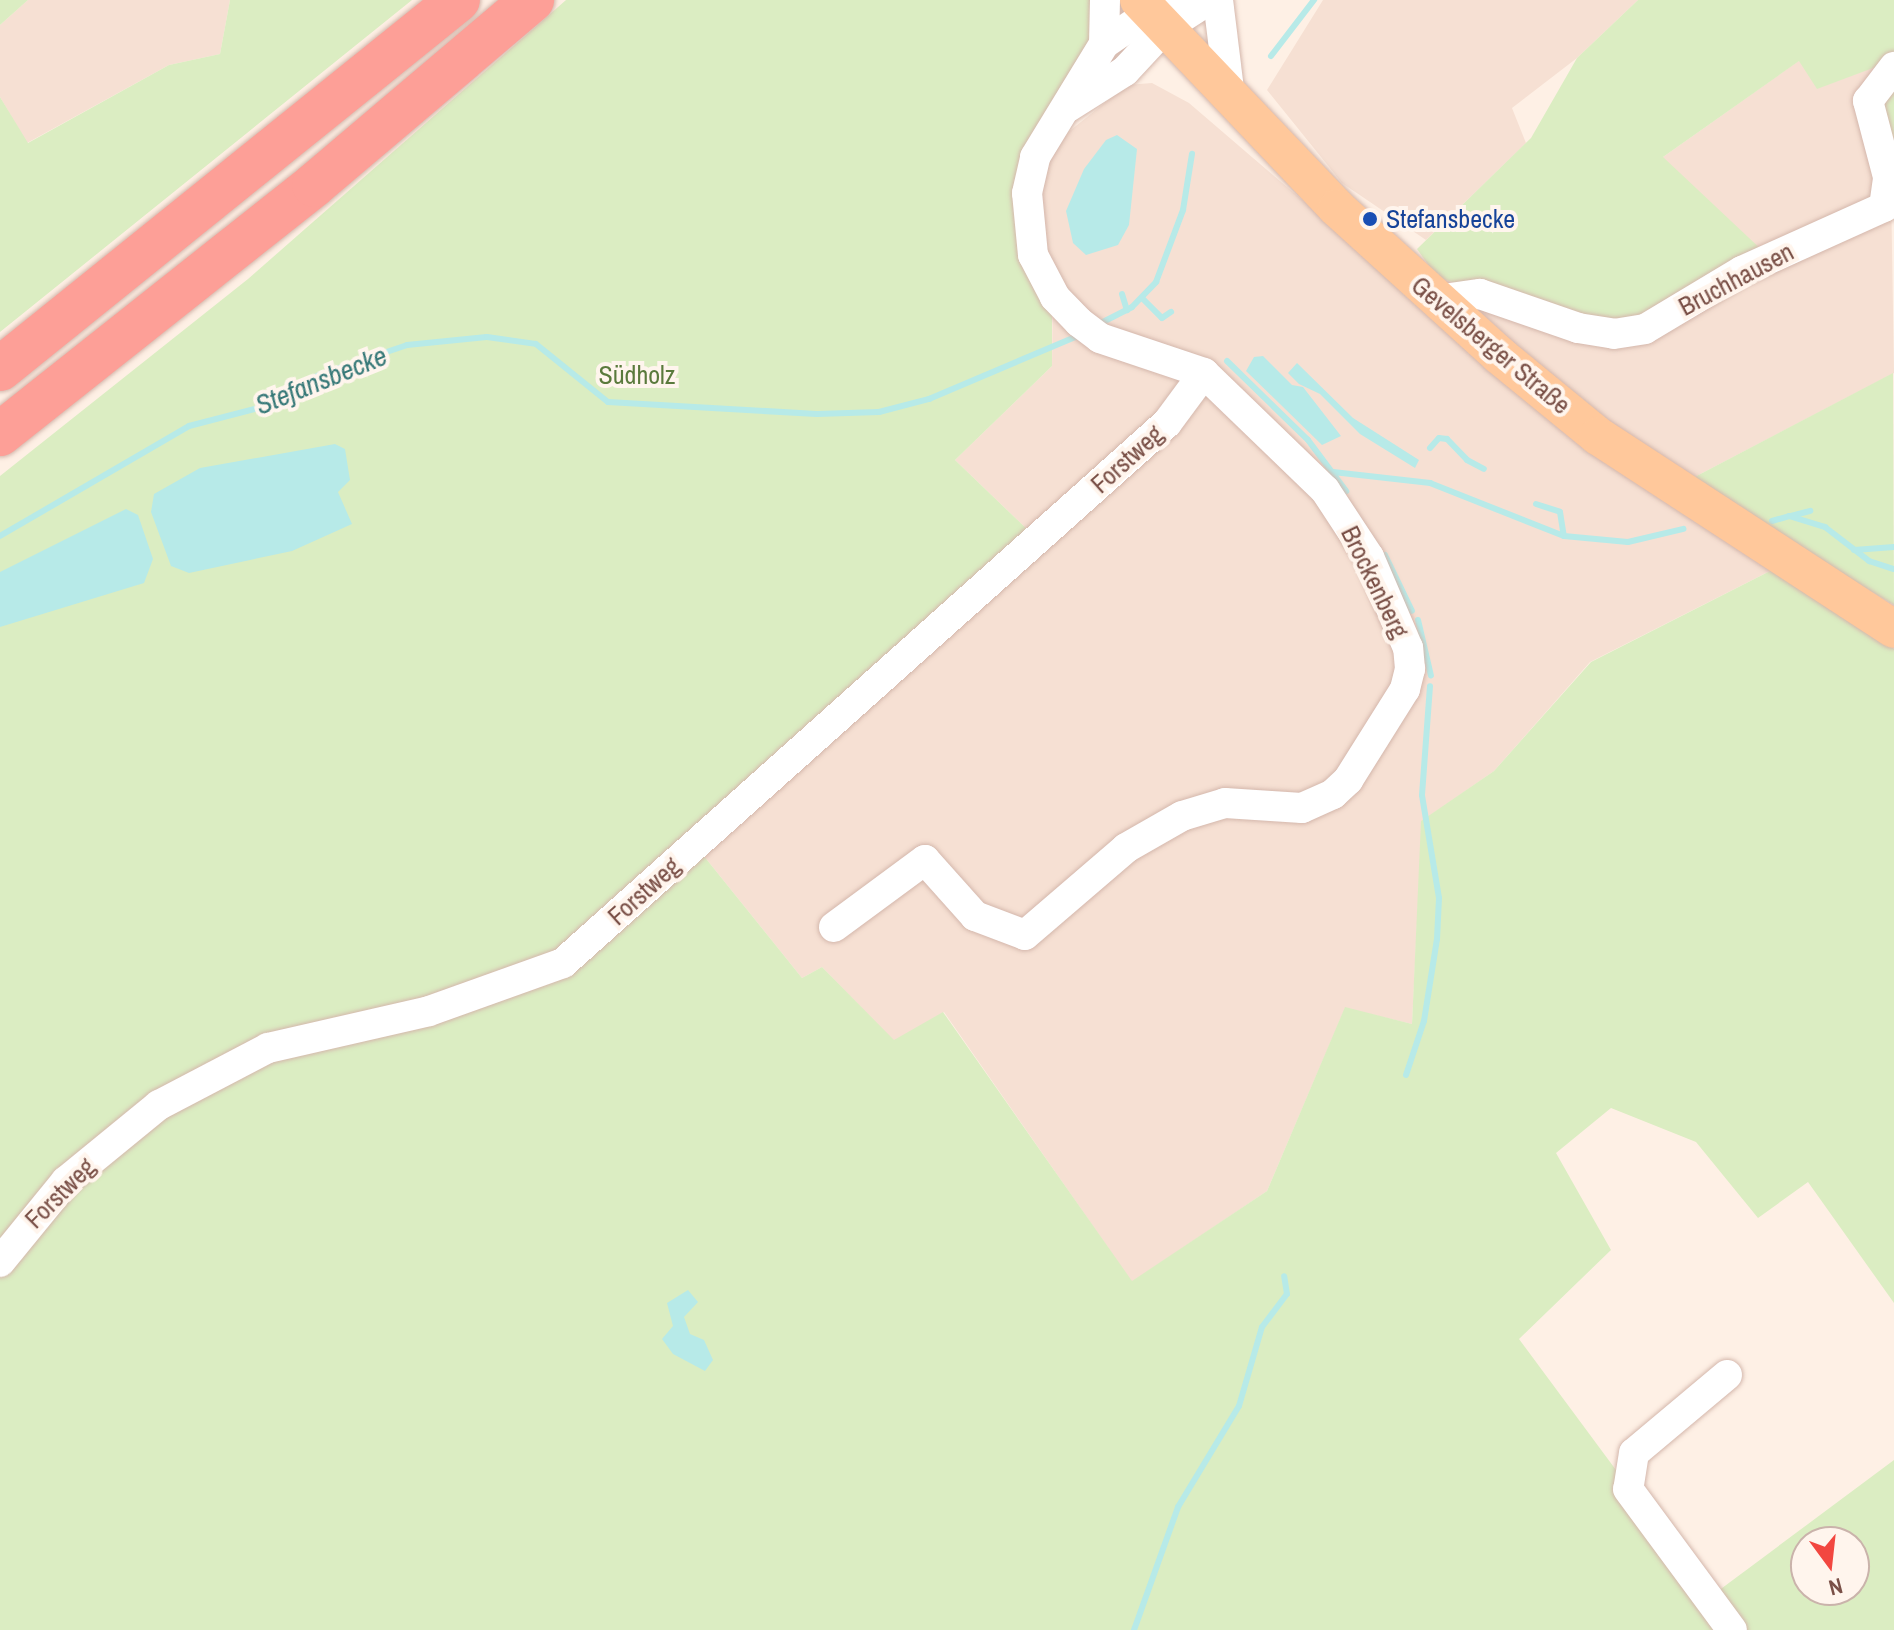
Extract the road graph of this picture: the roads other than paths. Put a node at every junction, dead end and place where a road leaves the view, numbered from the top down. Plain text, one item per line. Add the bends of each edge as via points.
1 (458, 0) edge
2 (532, 0) edge
3 (1105, 0) edge
4 (1209, 0) edge
5 (1218, 0) edge
6 (1155, 11) edge
7 (1104, 44) junction
8 (1894, 67) edge
9 (1230, 98) junction
10 (1065, 109) junction
11 (1441, 305) junction
12 (0, 369) edge
13 (1204, 373) junction
14 (0, 434) edge
15 (1894, 629) edge
16 (834, 927) dead end
17 (0, 1262) edge
18 (1727, 1375) dead end
19 (1732, 1630) edge

1 - 12 highway
2 - 14 highway via 314,185
3 - 7 street, Brockenberg
4 - 6 street
5 - 9 street
6 - 7 street, Brockenberg
6 - 9 main road, Gevelsberger Straße
6 - 10 street, Brockenberg via 1125,71
7 - 10 street, Brockenberg
8 - 11 street, Bruchhausen via 1868,101 1888,177 1884,207 1742,271 1645,329 1614,334 1578,328 1480,294 1450,298
9 - 11 main road, Gevelsberger Straße
10 - 13 street, Brockenberg via 1035,157 1027,225 1044,279 1090,330
11 - 15 main road, Gevelsberger Straße via 1598,436
13 - 16 street, Brockenberg via 1325,490 1369,557 1408,648 1405,689 1348,780 1302,808 1225,803 1182,816 1126,848 1025,935 975,916 925,860
13 - 17 street, Forstweg via 1167,423 563,963 429,1011 268,1048 159,1105 66,1181
18 - 19 street via 1634,1453 1628,1489

